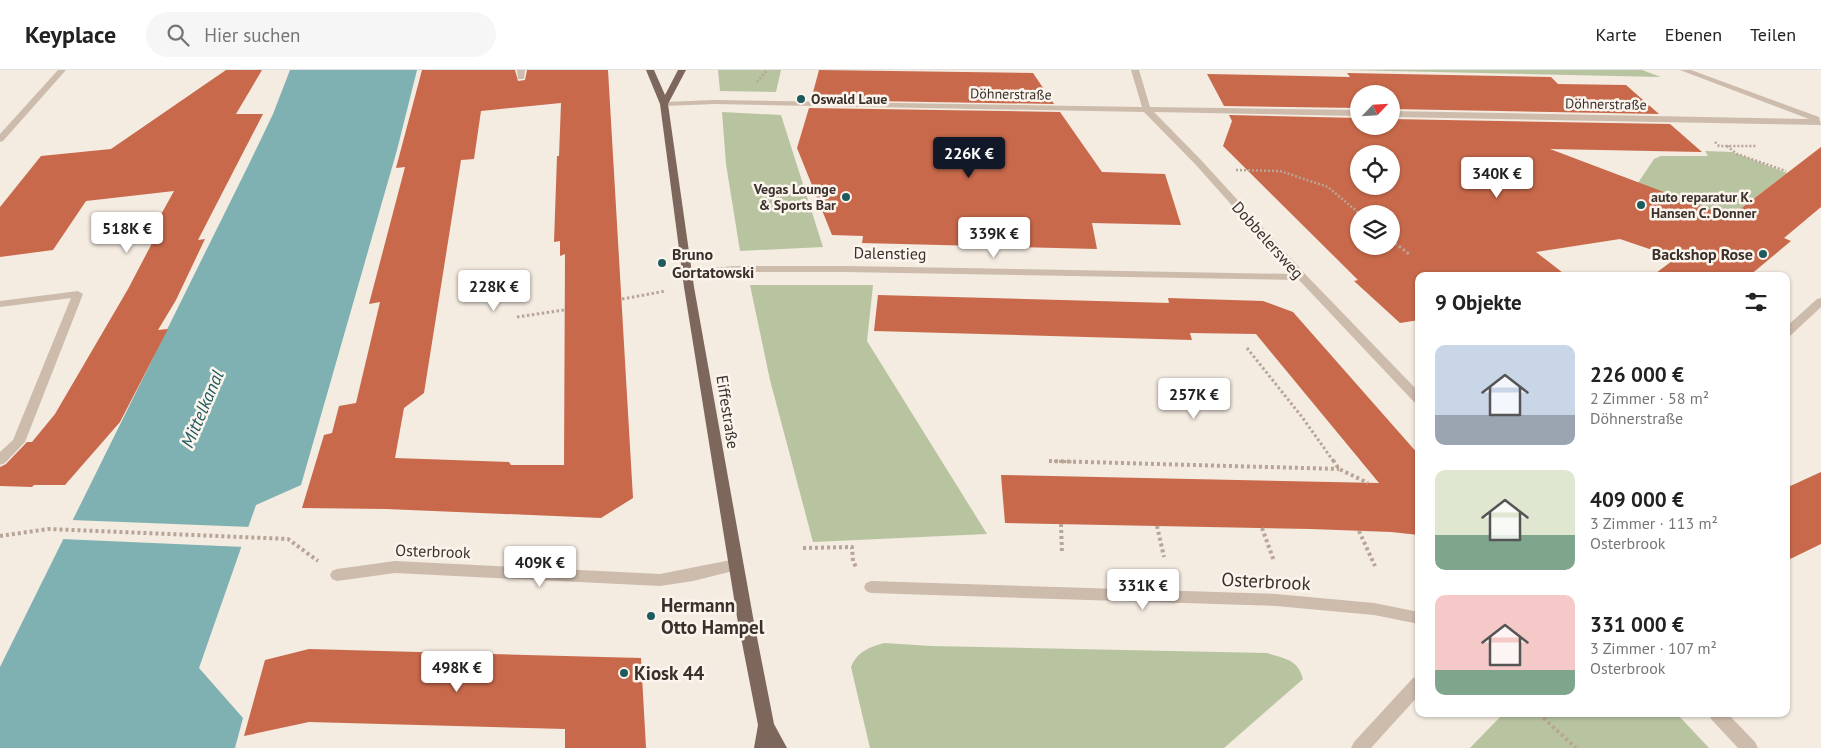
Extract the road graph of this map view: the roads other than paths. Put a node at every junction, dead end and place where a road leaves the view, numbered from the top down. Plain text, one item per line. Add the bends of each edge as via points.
1 (62, 70) edge
2 (650, 70) edge
3 (682, 70) edge
4 (1135, 70) edge
5 (1684, 70) edge
6 (664, 104) junction
7 (1147, 110) junction
8 (1350, 113) edge
9 (1400, 114) edge
10 (1821, 122) edge
11 (0, 139) edge
12 (687, 273) junction
13 (1302, 277) junction
14 (1821, 301) edge
15 (0, 304) edge
16 (1790, 330) edge
17 (1415, 396) edge
18 (0, 460) edge
19 (736, 565) junction
20 (337, 574) road end
21 (871, 587) dead end
22 (1415, 617) edge
23 (1415, 688) edge
24 (1720, 717) edge
25 (766, 725) junction
26 (763, 748) edge
27 (778, 748) edge
28 (1360, 748) edge
29 (1749, 748) edge

1 - 11 street
2 - 6 main road, Eiffestraße
3 - 6 main road
4 - 7 street, Dobbelersweg
5 - 10 street
6 - 7 street, Döhnerstraße via 715,102
6 - 12 main road, Eiffestraße
7 - 8 street, Döhnerstraße
7 - 13 street, Dobbelersweg
9 - 10 street, Döhnerstraße
12 - 13 street, Dalenstieg via 735,269 845,269
12 - 19 main road, Eiffestraße
13 - 17 street, Dobbelersweg
14 - 16 street
15 - 18 street via 78,294 19,442
19 - 20 street, Osterbrook via 660,580 395,567
19 - 25 main road, Eiffestraße
21 - 22 street, Osterbrook via 1276,600 1374,609
23 - 28 street
24 - 29 street
25 - 26 main road, Eiffestraße
25 - 27 main road, Eiffestraße

